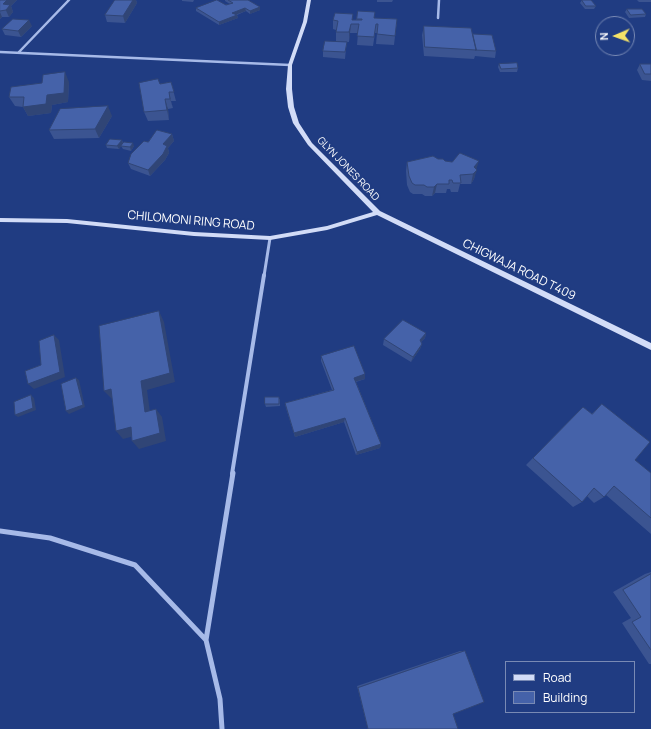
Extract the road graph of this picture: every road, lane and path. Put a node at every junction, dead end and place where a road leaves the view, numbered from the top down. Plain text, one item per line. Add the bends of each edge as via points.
1 (69, 0) edge
2 (309, 0) edge
3 (439, 0) edge
4 (438, 18) dead end
5 (0, 52) edge
6 (19, 52) junction
7 (290, 65) junction
8 (378, 213) junction
9 (0, 220) edge
10 (270, 238) junction
11 (651, 347) edge
12 (0, 531) edge
13 (206, 640) junction
14 (222, 729) edge

1 - 6 street
2 - 7 street, GLYN JONES ROAD via 305,22
3 - 4 street
5 - 6 street
6 - 7 street
7 - 8 street, GLYN JONES ROAD via 288,89 296,123 310,144
8 - 10 street, CHILOMONI RING ROAD via 327,228
8 - 11 street, CHIGWAJA ROAD T409
9 - 10 street, CHILOMONI RING ROAD via 67,221 194,234
10 - 13 street
12 - 13 street via 50,538 135,565
13 - 14 street via 220,699

